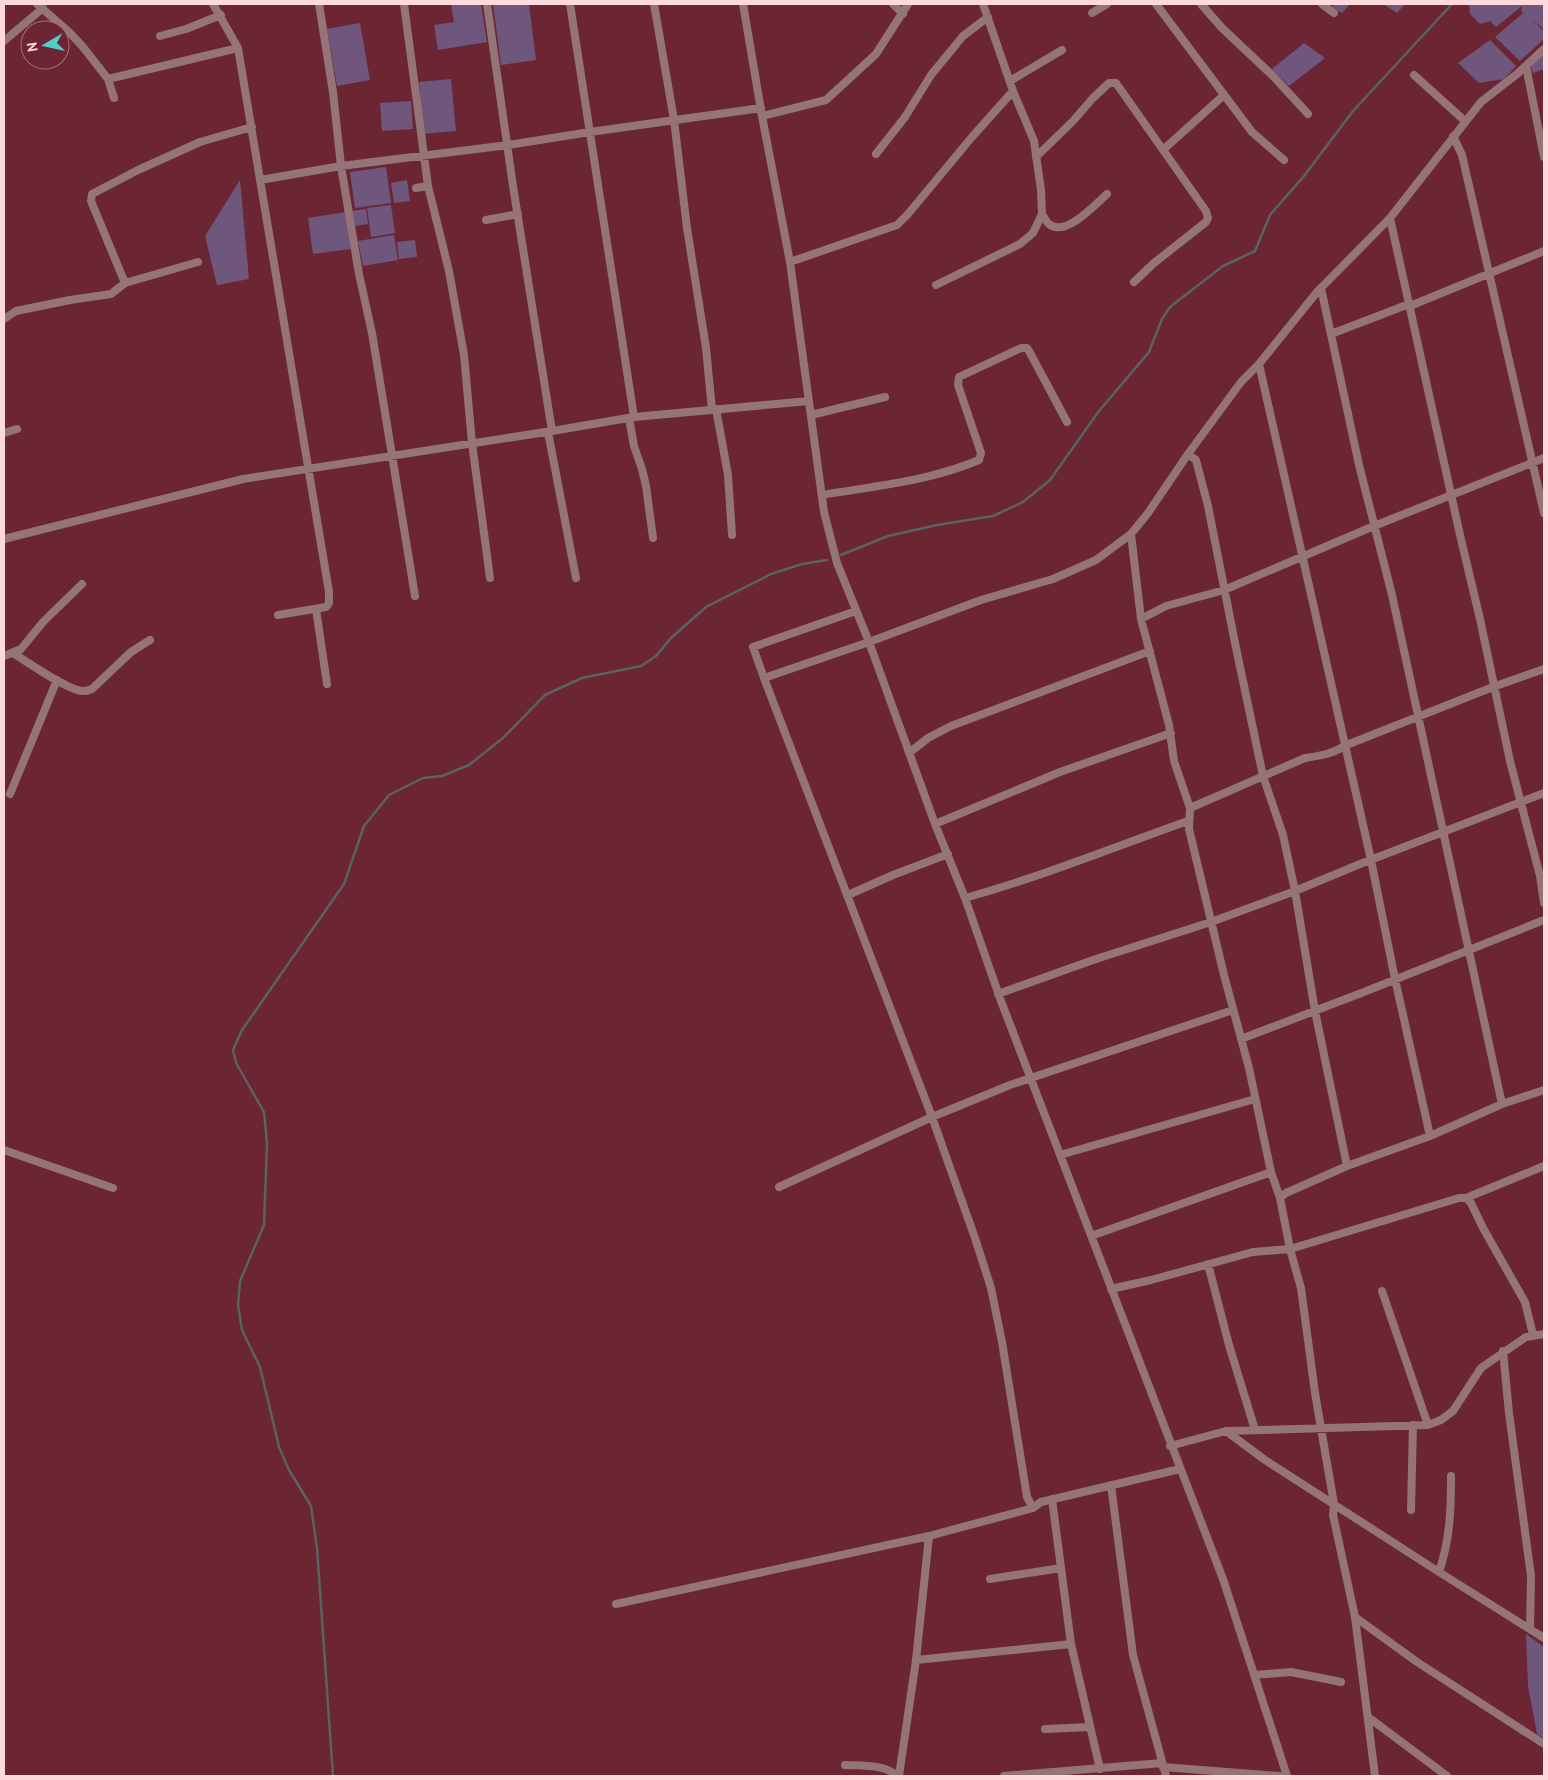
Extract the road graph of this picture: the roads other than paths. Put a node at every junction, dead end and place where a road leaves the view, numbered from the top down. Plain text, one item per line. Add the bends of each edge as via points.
1 (213, 4) edge
2 (319, 4) edge
3 (404, 4) edge
4 (487, 4) edge
5 (570, 4) edge
6 (654, 4) edge
7 (743, 4) edge
8 (893, 4) edge
9 (908, 4) edge
10 (983, 4) edge
11 (1107, 4) edge
12 (1156, 4) edge
13 (1201, 4) edge
14 (1322, 4) edge
15 (40, 6) edge
16 (1334, 13) dead end
17 (903, 14) junction
18 (1092, 14) dead end
19 (221, 15) junction
20 (988, 16) junction
21 (160, 36) dead end
22 (4, 41) edge
23 (238, 48) junction
24 (1544, 49) edge
25 (1062, 50) dead end
26 (1526, 66) junction
27 (1414, 75) dead end
28 (108, 79) junction
29 (1010, 81) junction
30 (1013, 91) junction
31 (1224, 95) junction
32 (114, 98) dead end
33 (761, 112) junction
34 (1308, 114) dead end
35 (674, 120) junction
36 (1465, 122) junction
37 (252, 127) junction
38 (590, 132) junction
39 (1453, 136) junction
40 (508, 145) junction
41 (1164, 149) junction
42 (876, 154) dead end
43 (424, 155) junction
44 (1036, 157) junction
45 (1544, 157) edge
46 (1284, 160) dead end
47 (341, 166) junction
48 (260, 180) junction
49 (428, 186) junction
50 (416, 188) dead end
51 (1107, 194) dead end
52 (518, 214) junction
53 (1042, 214) junction
54 (1390, 218) junction
55 (486, 220) dead end
56 (1544, 251) edge
57 (198, 262) dead end
58 (790, 262) junction
59 (1488, 273) junction
60 (1134, 282) dead end
61 (125, 283) junction
62 (936, 285) dead end
63 (1321, 288) junction
64 (1409, 305) junction
65 (4, 319) edge
66 (1331, 334) junction
67 (1259, 364) junction
68 (885, 397) dead end
69 (809, 401) junction
70 (714, 409) junction
71 (811, 415) junction
72 (632, 417) junction
73 (1067, 422) dead end
74 (17, 429) dead end
75 (550, 432) junction
76 (4, 433) edge
77 (472, 443) junction
78 (1188, 454) junction
79 (392, 456) junction
80 (1544, 458) edge
81 (1532, 463) junction
82 (308, 469) junction
83 (822, 494) junction
84 (1451, 495) junction
85 (1544, 514) edge
86 (1374, 526) junction
87 (1131, 534) junction
88 (732, 535) dead end
89 (652, 538) dead end
90 (4, 539) edge
91 (1303, 557) junction
92 (490, 578) dead end
93 (576, 578) dead end
94 (82, 584) dead end
95 (1224, 590) junction
96 (415, 596) dead end
97 (316, 609) junction
98 (856, 611) junction
99 (278, 615) dead end
100 (1141, 619) junction
101 (150, 640) dead end
102 (869, 642) junction
103 (1150, 651) junction
104 (12, 653) junction
105 (4, 656) edge
106 (1544, 668) edge
107 (764, 678) junction
108 (57, 680) junction
109 (327, 684) dead end
110 (1493, 686) junction
111 (1418, 716) junction
112 (1171, 733) junction
113 (1344, 746) junction
114 (909, 753) junction
115 (1263, 776) junction
116 (1544, 793) edge
117 (10, 794) dead end
118 (1520, 802) junction
119 (1190, 808) junction
120 (1188, 821) junction
121 (935, 824) junction
122 (1444, 833) junction
123 (948, 854) junction
124 (1371, 860) junction
125 (1295, 891) junction
126 (848, 895) junction
127 (965, 898) junction
128 (1544, 903) edge
129 (1544, 920) edge
130 (1211, 922) junction
131 (1470, 950) junction
132 (1395, 980) junction
133 (998, 994) junction
134 (1233, 1010) junction
135 (1315, 1011) junction
136 (1241, 1038) junction
137 (1031, 1078) junction
138 (1544, 1090) edge
139 (1255, 1099) junction
140 (1502, 1104) junction
141 (932, 1117) junction
142 (1430, 1136) junction
143 (4, 1150) edge
144 (1060, 1155) junction
145 (1347, 1166) junction
146 (1544, 1166) edge
147 (1271, 1172) junction
148 (779, 1187) dead end
149 (113, 1188) dead end
150 (1280, 1198) junction
151 (1466, 1198) junction
152 (1091, 1236) junction
153 (1290, 1248) junction
154 (1208, 1264) junction
155 (1111, 1289) junction
156 (1382, 1291) dead end
157 (1544, 1334) edge
158 (1533, 1335) junction
159 (1503, 1351) junction
160 (1413, 1425) junction
161 (1428, 1425) junction
162 (1321, 1427) junction
163 (1255, 1430) junction
164 (1226, 1431) junction
165 (1170, 1446) junction
166 (1180, 1469) junction
167 (1451, 1476) dead end
168 (1110, 1485) junction
169 (1052, 1499) junction
170 (1334, 1504) junction
171 (1033, 1508) junction
172 (1411, 1510) dead end
173 (929, 1536) junction
174 (1061, 1568) junction
175 (1439, 1572) junction
176 (990, 1579) dead end
177 (616, 1604) dead end
178 (1356, 1617) junction
179 (1530, 1629) junction
180 (1544, 1638) edge
181 (1071, 1644) junction
182 (916, 1660) junction
183 (1254, 1675) junction
184 (1341, 1682) dead end
185 (1368, 1717) junction
186 (1090, 1727) junction
187 (1045, 1729) dead end
188 (1544, 1744) edge
189 (845, 1765) dead end
190 (1162, 1765) junction
191 (1100, 1768) junction
192 (898, 1776) edge
193 (1004, 1776) edge
194 (1166, 1776) edge
195 (1280, 1776) edge
196 (1288, 1776) edge
197 (1375, 1776) edge
198 (1447, 1776) edge

1 - 19 street
2 - 47 street
3 - 43 street
4 - 40 street
5 - 38 street
6 - 35 street
7 - 33 street
8 - 17 street
9 - 17 street
10 - 20 street
11 - 18 street
12 - 31 street
13 - 34 street
14 - 16 street
15 - 22 street
15 - 28 street via 79,42
17 - 33 street via 876,54 826,100
19 - 21 street
19 - 23 street
20 - 29 street
20 - 42 street via 963,36 931,75
23 - 28 street
23 - 37 street
24 - 26 street
25 - 29 street
26 - 36 street via 1481,102
26 - 45 street
27 - 36 street
28 - 32 street
29 - 30 street
30 - 44 street via 1034,141
30 - 58 street via 896,225
31 - 41 street
31 - 46 street via 1252,132
33 - 35 street
33 - 58 street
35 - 38 street
35 - 70 street
36 - 39 street
37 - 48 street
37 - 61 street via 200,142 92,194 91,201
38 - 40 street
38 - 72 street
39 - 54 street
39 - 59 street via 1462,154
40 - 43 street
40 - 52 street
41 - 44 street via 1116,84 1109,83
41 - 60 street via 1208,218
43 - 47 street
43 - 49 street
44 - 53 street
47 - 48 street
47 - 79 street
48 - 82 street
49 - 50 street
49 - 77 street via 449,271 464,356
51 - 53 street via 1077,221 1063,226 1049,224
52 - 55 street
52 - 75 street
53 - 62 street via 1033,233 1020,244
54 - 63 street
54 - 64 street
56 - 59 street
57 - 61 street
58 - 69 street
59 - 64 street
59 - 81 street
61 - 65 street via 111,294 16,311
63 - 66 street
63 - 67 street
64 - 66 street
64 - 84 street
66 - 86 street
67 - 78 street via 1241,382
67 - 91 street
68 - 71 street
69 - 70 street
69 - 71 street
70 - 72 street
70 - 88 street via 728,475
71 - 83 street
72 - 75 street
72 - 89 street via 634,446 646,486
73 - 83 street via 1029,351 1021,348 959,377 958,385 981,452 980,460 935,475
74 - 76 street
75 - 77 street
75 - 93 street
77 - 79 street
77 - 92 street
78 - 87 street
78 - 95 street via 1196,460
79 - 82 street
79 - 96 street
80 - 81 street
81 - 84 street
81 - 85 street
82 - 90 street via 243,479
82 - 97 street via 329,598 326,607
83 - 98 street via 838,563
84 - 86 street
84 - 110 street
86 - 91 street
86 - 111 street
87 - 100 street
87 - 102 street via 1096,560 1053,579 981,600
91 - 95 street
91 - 113 street
94 - 104 street via 21,649
95 - 100 street via 1166,606
95 - 115 street
97 - 99 street
97 - 109 street
98 - 102 street
98 - 107 street via 753,647
100 - 103 street
101 - 108 street via 131,652 92,689 85,692
102 - 107 street
102 - 114 street
103 - 112 street
103 - 114 street via 951,726
104 - 105 street
104 - 108 street
106 - 110 street
107 - 126 street
108 - 117 street
110 - 111 street
110 - 118 street
111 - 113 street
111 - 122 street
112 - 119 street via 1174,761
112 - 121 street via 1060,772
113 - 115 street
113 - 124 street
114 - 121 street
115 - 119 street
115 - 125 street via 1283,835
116 - 118 street
118 - 122 street
118 - 128 street
119 - 120 street
120 - 127 street
120 - 130 street
121 - 123 street
122 - 124 street
122 - 131 street
123 - 126 street
123 - 127 street
124 - 125 street
124 - 132 street
125 - 130 street
125 - 135 street
126 - 141 street
127 - 133 street
129 - 131 street
130 - 133 street
130 - 134 street
131 - 132 street
131 - 140 street
132 - 135 street
132 - 142 street
133 - 137 street
134 - 136 street
134 - 137 street
135 - 136 street
135 - 145 street
136 - 139 street
137 - 141 street
137 - 144 street
138 - 140 street
139 - 144 street
139 - 147 street
140 - 142 street
141 - 148 street
141 - 171 street via 991,1288 1027,1497
142 - 145 street
143 - 149 street
144 - 152 street
145 - 150 street
146 - 151 street
147 - 150 street
147 - 152 street
150 - 153 street
151 - 153 street
151 - 158 street via 1525,1302
152 - 155 street
153 - 154 street via 1253,1252
153 - 162 street via 1301,1288
154 - 155 street
154 - 163 street
155 - 165 street
156 - 161 street
157 - 158 street
158 - 159 street
159 - 161 street via 1482,1368 1453,1411
159 - 179 street via 1531,1576
160 - 161 street
160 - 162 street
160 - 172 street
162 - 163 street
162 - 170 street
163 - 164 street
164 - 165 street
164 - 170 street
165 - 166 street
166 - 168 street
166 - 183 street via 1223,1579
167 - 175 street via 1452,1516 1446,1553
168 - 169 street
168 - 190 street via 1133,1654
169 - 171 street
169 - 174 street
170 - 175 street
170 - 178 street via 1333,1515
171 - 173 street
173 - 177 street
173 - 182 street
174 - 176 street
174 - 181 street
175 - 179 street
178 - 185 street
178 - 188 street via 1417,1662
179 - 180 street
181 - 182 street
181 - 186 street
182 - 192 street
183 - 184 street via 1291,1672
183 - 196 street
185 - 197 street
185 - 198 street
186 - 187 street
186 - 191 street
189 - 192 street via 883,1768
190 - 191 street
190 - 194 street
190 - 195 street
191 - 193 street

